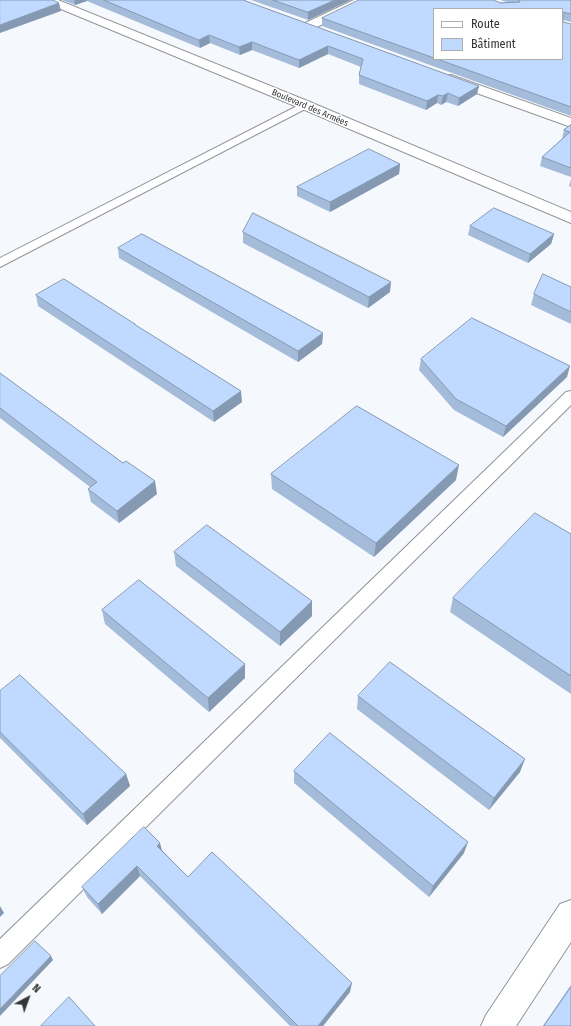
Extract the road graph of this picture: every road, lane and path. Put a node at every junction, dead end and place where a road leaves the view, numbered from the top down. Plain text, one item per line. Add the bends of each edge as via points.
1 (48, 0) edge
2 (362, 0) edge
3 (293, 22) edge
4 (307, 27) junction
5 (322, 32) edge
6 (439, 75) edge
7 (305, 105) junction
8 (571, 123) edge
9 (571, 218) edge
10 (0, 263) edge
11 (571, 396) edge
12 (571, 915) edge
13 (0, 956) edge
14 (497, 1026) edge

1 - 7 street, Boulevard des Armées
2 - 4 street
3 - 4 street
4 - 5 street
6 - 8 street
7 - 9 street, Boulevard des Armées
7 - 10 lane
11 - 13 lane
12 - 14 street

